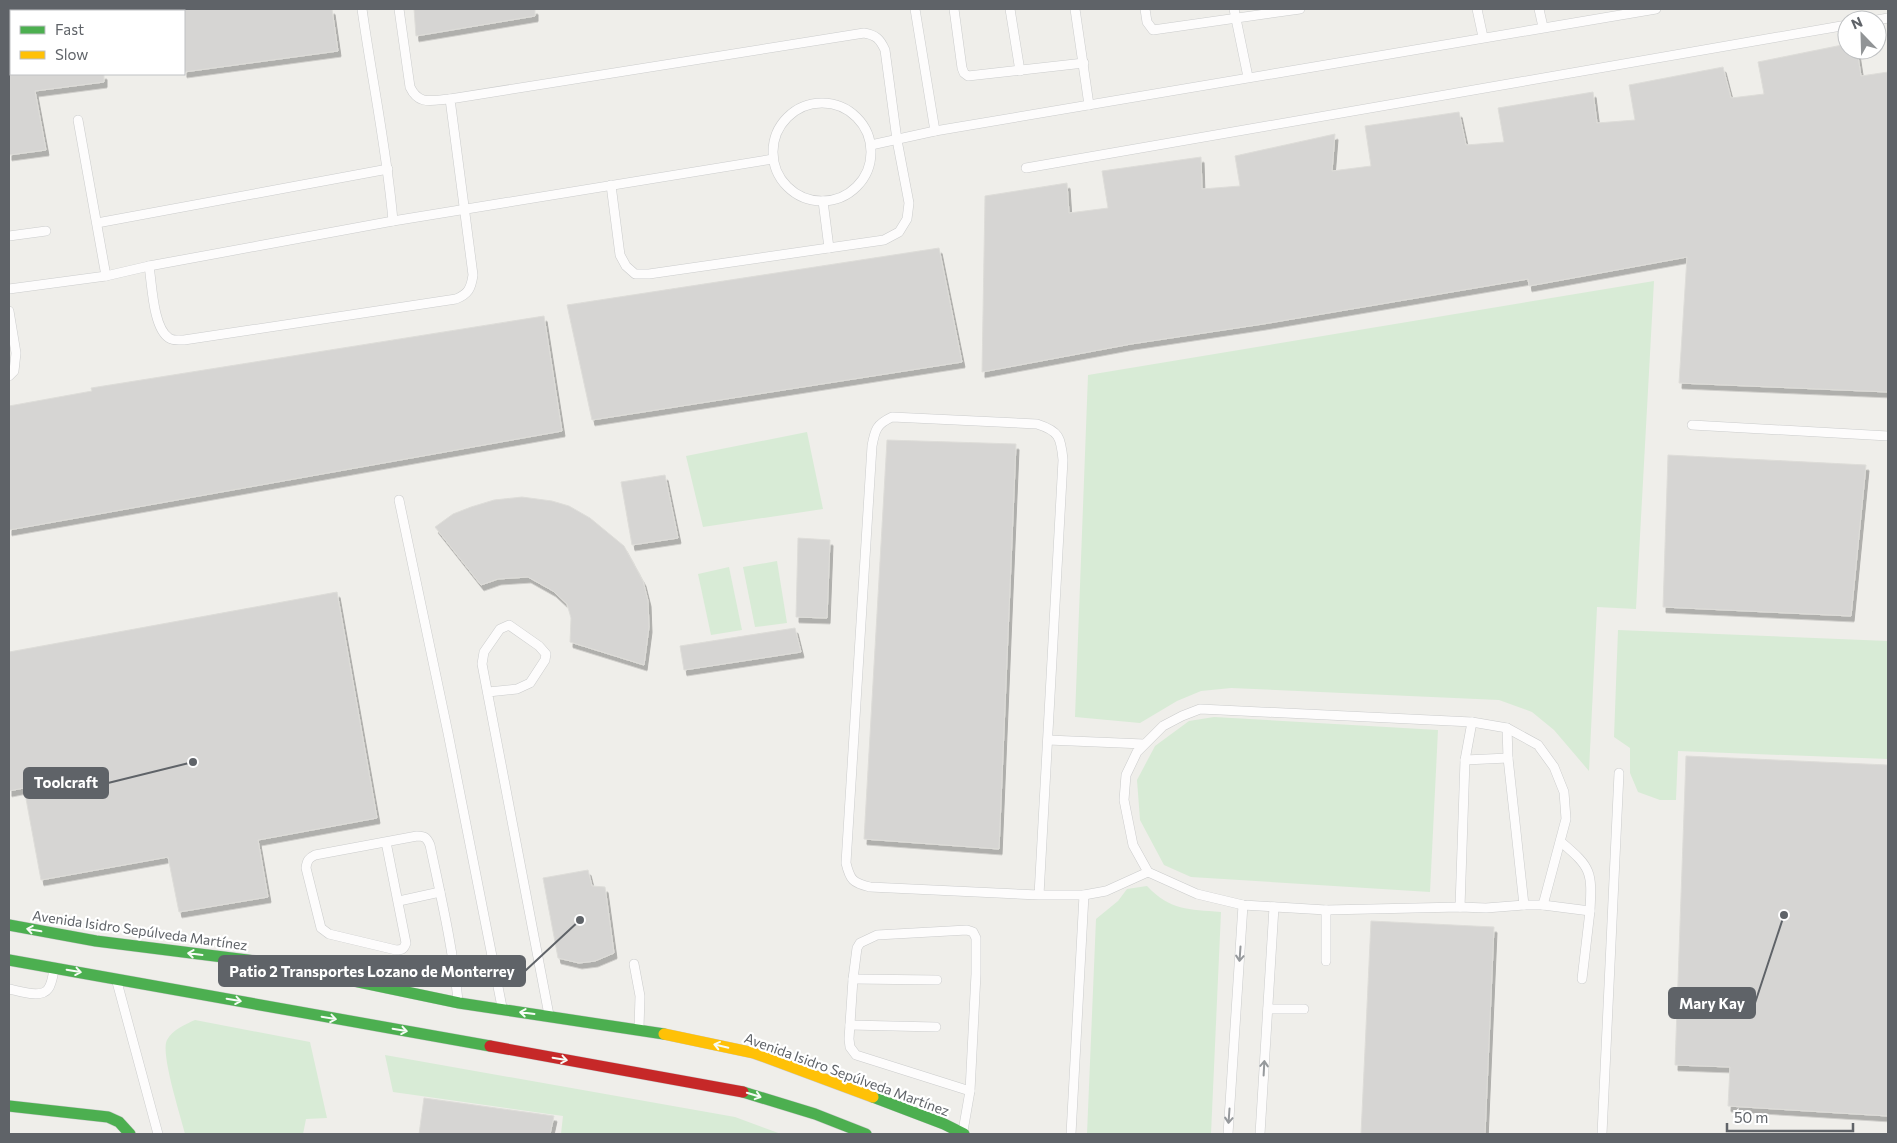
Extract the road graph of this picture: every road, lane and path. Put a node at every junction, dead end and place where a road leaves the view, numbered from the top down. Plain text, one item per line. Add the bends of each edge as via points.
1 (362, 9) edge
2 (399, 9) edge
3 (915, 9) edge
4 (954, 9) edge
5 (1010, 9) edge
6 (1075, 9) edge
7 (1145, 9) edge
8 (1300, 9) edge
9 (1477, 9) edge
10 (1539, 9) edge
11 (1656, 9) edge
12 (1235, 13) edge
13 (1837, 27) edge
14 (1543, 28) junction
15 (1483, 37) junction
16 (1084, 63) junction
17 (1020, 71) junction
18 (1248, 78) junction
19 (450, 99) junction
20 (1089, 105) junction
21 (78, 120) dead end
22 (935, 131) junction
23 (897, 140) junction
24 (871, 145) junction
25 (772, 159) junction
26 (1026, 168) dead end
27 (388, 169) junction
28 (611, 185) junction
29 (823, 201) junction
30 (466, 209) junction
31 (393, 221) junction
32 (97, 223) junction
33 (46, 231) dead end
34 (9, 236) edge
35 (829, 248) junction
36 (149, 266) junction
37 (106, 276) junction
38 (9, 290) edge
39 (9, 311) edge
40 (9, 376) edge
41 (1692, 425) dead end
42 (1888, 436) edge
43 (399, 500) dead end
44 (488, 692) junction
45 (1472, 722) junction
46 (1507, 728) junction
47 (1048, 740) junction
48 (1144, 744) junction
49 (1508, 758) junction
50 (1465, 760) junction
51 (1619, 773) dead end
52 (386, 842) junction
53 (1561, 842) junction
54 (1148, 872) junction
55 (440, 892) junction
56 (1039, 895) junction
57 (1084, 895) junction
58 (398, 901) junction
59 (1524, 905) junction
60 (1543, 905) junction
61 (1243, 906) junction
62 (1274, 907) junction
63 (1460, 907) junction
64 (1326, 910) junction
65 (1590, 911) junction
66 (9, 925) edge
67 (9, 960) edge
68 (1326, 961) dead end
69 (634, 964) dead end
70 (54, 968) junction
71 (116, 979) junction
72 (853, 979) junction
73 (1582, 979) dead end
74 (937, 980) dead end
75 (9, 989) edge
76 (459, 1003) junction
77 (1268, 1009) junction
78 (1304, 1009) dead end
79 (502, 1010) junction
80 (549, 1016) junction
81 (408, 1020) dead end
82 (352, 1022) junction
83 (850, 1025) junction
84 (936, 1027) dead end
85 (639, 1031) junction
86 (970, 1091) junction
87 (9, 1106) edge
88 (130, 1134) edge
89 (158, 1134) edge
90 (866, 1134) edge
91 (964, 1134) edge
92 (1071, 1134) edge
93 (1228, 1134) edge
94 (1260, 1134) edge
95 (1602, 1134) edge

1 - 27 lane
2 - 19 lane via 410,87 415,97 424,101
3 - 22 lane
4 - 17 lane via 964,73 974,77
5 - 17 lane
6 - 16 lane
7 - 12 lane via 1147,22 1153,30
8 - 12 lane
9 - 15 lane
10 - 14 lane
11 - 14 lane
12 - 18 lane
13 - 26 lane
14 - 15 lane
15 - 18 lane
16 - 17 lane
16 - 20 lane
18 - 20 lane
19 - 23 lane via 864,33 881,40 885,50
19 - 30 lane
20 - 22 lane
21 - 32 lane
22 - 23 lane
23 - 24 lane
23 - 35 lane via 909,202 907,219 899,232 884,240
24 - 25 lane via 866,129 855,115 841,106 824,102 806,105 791,113 773,142
24 - 29 lane via 865,177 854,190 839,198
25 - 28 lane
25 - 29 lane via 778,176 790,190 805,199
27 - 31 lane
27 - 32 lane
28 - 30 lane
28 - 35 lane via 620,255 634,274
29 - 35 lane
30 - 31 lane
30 - 36 lane via 473,275 471,288 466,295 456,299 171,340 163,334 158,321
31 - 36 lane
32 - 37 lane
33 - 34 lane
36 - 37 lane
37 - 38 lane
39 - 40 lane via 16,353 14,371
41 - 42 lane
43 - 79 lane
44 - 44 lane via 524,687 545,660 546,654 539,646 509,625 500,629 484,652 482,664
44 - 80 lane
45 - 46 lane
45 - 48 lane via 1200,709 1163,726
45 - 50 lane
46 - 49 lane
46 - 53 lane via 1538,745 1554,767 1564,792 1566,819
47 - 48 lane
47 - 56 lane
47 - 56 lane via 1063,460 1058,436 1051,428 1037,424 905,416 881,422 874,433 872,446 846,863 849,876 857,884 870,887
48 - 54 lane via 1126,775 1124,800 1133,845
49 - 50 lane
49 - 59 lane
50 - 63 lane
51 - 95 lane
52 - 55 lane via 417,836 427,838
52 - 58 lane
52 - 58 lane via 316,855 310,858 306,868 319,924 329,934 401,950 406,943
53 - 60 lane
53 - 65 lane via 1588,871
54 - 57 lane via 1106,891
54 - 61 lane via 1197,894
55 - 58 lane
55 - 76 lane
56 - 57 lane
57 - 92 lane
59 - 60 lane
59 - 63 lane
60 - 65 lane
61 - 62 lane
61 -> 93 lane
62 - 64 lane
62 - 77 lane
63 - 64 lane
64 - 68 lane
65 - 73 lane
76 -> 66 main road, Avenida Isidro Sepúlveda Martínez via 428,1001 263,962 96,941
67 - 70 main road
69 - 85 lane via 640,996
70 -> 71 main road
70 - 75 lane via 46,992 36,994
71 -> 82 main road
71 - 89 lane
72 - 74 lane
72 - 83 lane
72 - 86 lane via 857,948 868,938 972,932 976,938 976,974
76 - 79 main road, Avenida Isidro Sepúlveda Martínez
77 - 78 lane
94 -> 77 lane
80 -> 79 main road, Avenida Isidro Sepúlveda Martínez
80 - 85 main road, Avenida Isidro Sepúlveda Martínez
81 - 82 main road
82 -> 90 main road via 741,1090
83 - 84 lane
83 - 86 lane via 850,1047 856,1055
91 -> 85 main road, Avenida Isidro Sepúlveda Martínez via 754,1053
86 - 91 lane
87 - 88 main road via 108,1117 119,1122

